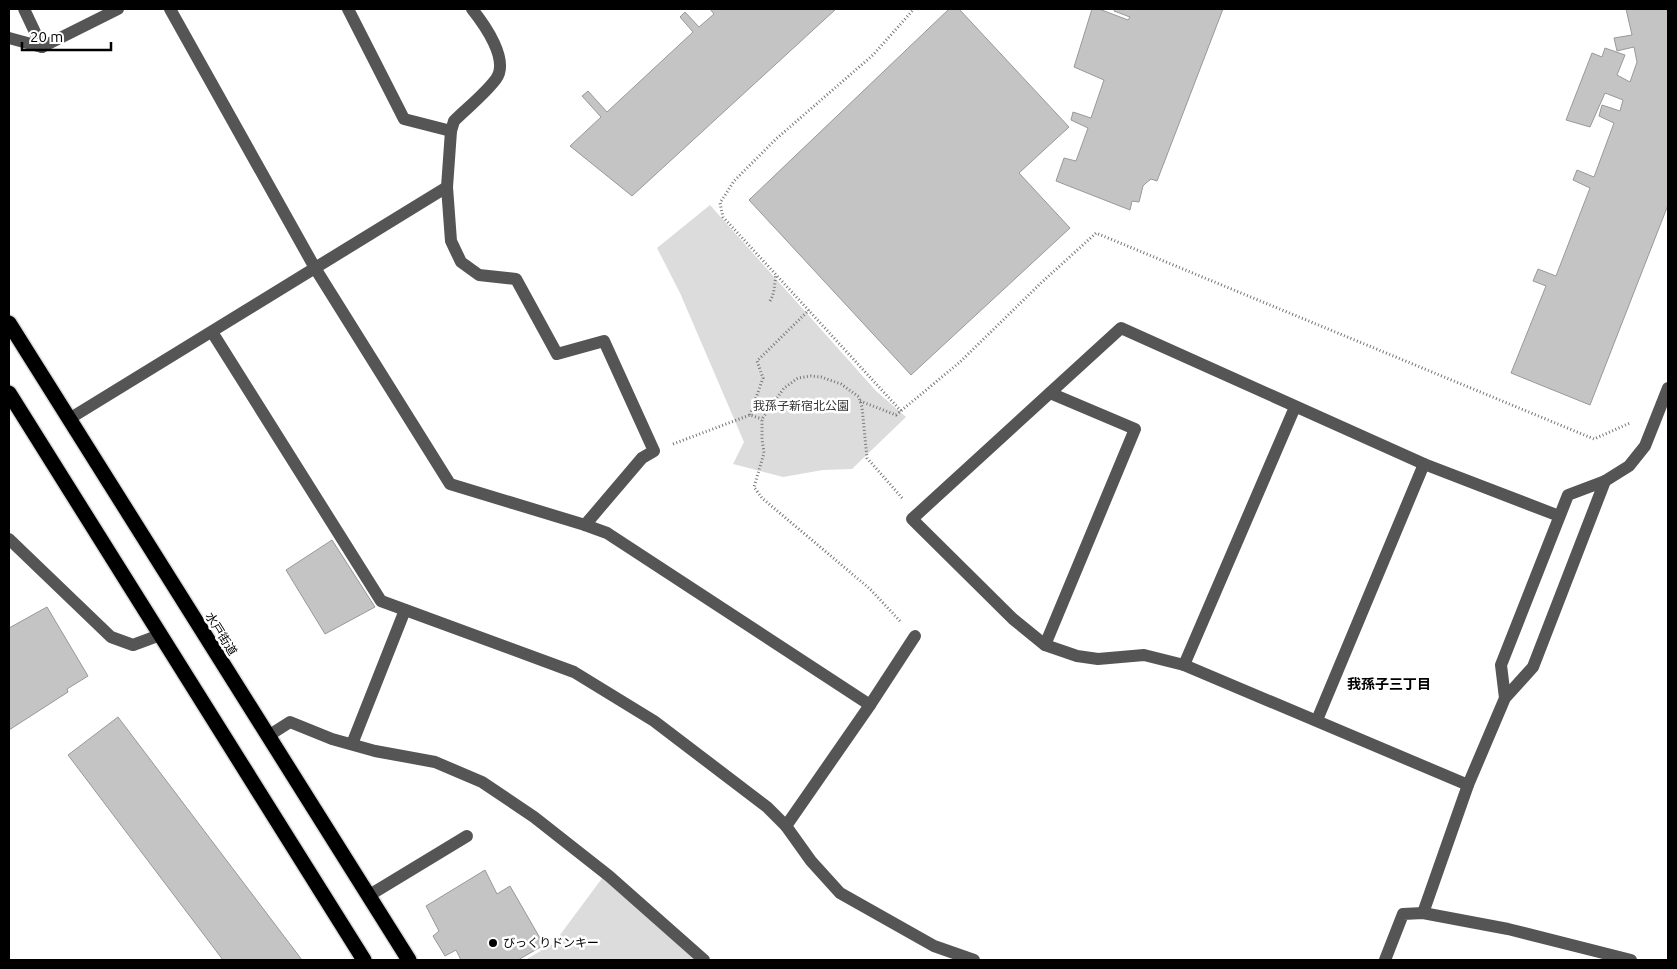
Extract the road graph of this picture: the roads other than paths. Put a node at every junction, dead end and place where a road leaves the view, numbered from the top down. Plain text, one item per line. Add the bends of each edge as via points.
1 (24, 9) edge
2 (118, 9) edge
3 (170, 9) edge
4 (348, 9) edge
5 (472, 9) edge
6 (9, 38) edge
7 (42, 47) junction
8 (451, 131) junction
9 (447, 187) junction
10 (315, 268) junction
11 (9, 323) edge
12 (212, 332) junction
13 (1668, 388) edge
14 (9, 392) edge
15 (1050, 393) junction
16 (1295, 407) junction
17 (69, 419) junction
18 (1424, 464) junction
19 (1605, 481) junction
20 (1559, 516) junction
21 (585, 525) junction
22 (9, 539) edge
23 (405, 610) junction
24 (160, 635) junction
25 (915, 636) road end
26 (1045, 646) junction
27 (1184, 665) junction
28 (1505, 698) junction
29 (870, 705) junction
30 (1317, 720) junction
31 (268, 736) junction
32 (352, 744) junction
33 (1468, 785) junction
34 (786, 826) junction
35 (467, 836) dead end
36 (368, 896) junction
37 (1423, 913) junction
38 (364, 960) edge
39 (409, 960) edge
40 (704, 960) edge
41 (974, 960) edge
42 (1385, 960) edge
43 (1631, 960) edge

1 - 7 street
2 - 7 street
3 - 10 street
4 - 8 street via 404,119
5 - 8 street via 489,32 501,62 497,78 454,121
6 - 7 street
8 - 9 street
9 - 10 street
9 - 21 street via 451,241 461,262 480,275 516,278 557,354 604,341 654,451 642,458
10 - 12 street
10 - 21 street via 450,484
11 - 17 highway, 水戸街道
12 - 17 street
12 - 23 street via 381,602
13 - 19 street via 1645,446 1629,466
14 - 24 highway
15 - 16 street via 1121,328
15 - 26 street via 1136,429
15 - 26 street via 912,519 1013,619
16 - 18 street
16 - 27 street
17 - 31 highway, 水戸街道
18 - 20 street
18 - 30 street
19 - 20 street via 1568,495
19 - 28 street via 1533,667
20 - 28 street via 1502,665
21 - 29 street via 607,533
22 - 24 street via 111,637 133,645
23 - 32 street
23 - 34 street via 574,672 654,721 768,807
24 - 38 highway
25 - 29 street
26 - 27 street via 1098,659 1144,655
27 - 30 street
28 - 33 street
29 - 34 street
30 - 33 street
31 - 32 street via 290,722
31 - 36 highway, 水戸街道
32 - 40 street via 435,762 482,782 534,816 610,876
33 - 37 street
34 - 41 street via 811,862 840,893 934,946
35 - 36 street
36 - 39 highway, 水戸街道
37 - 42 street via 1403,914
37 - 43 street via 1508,929

